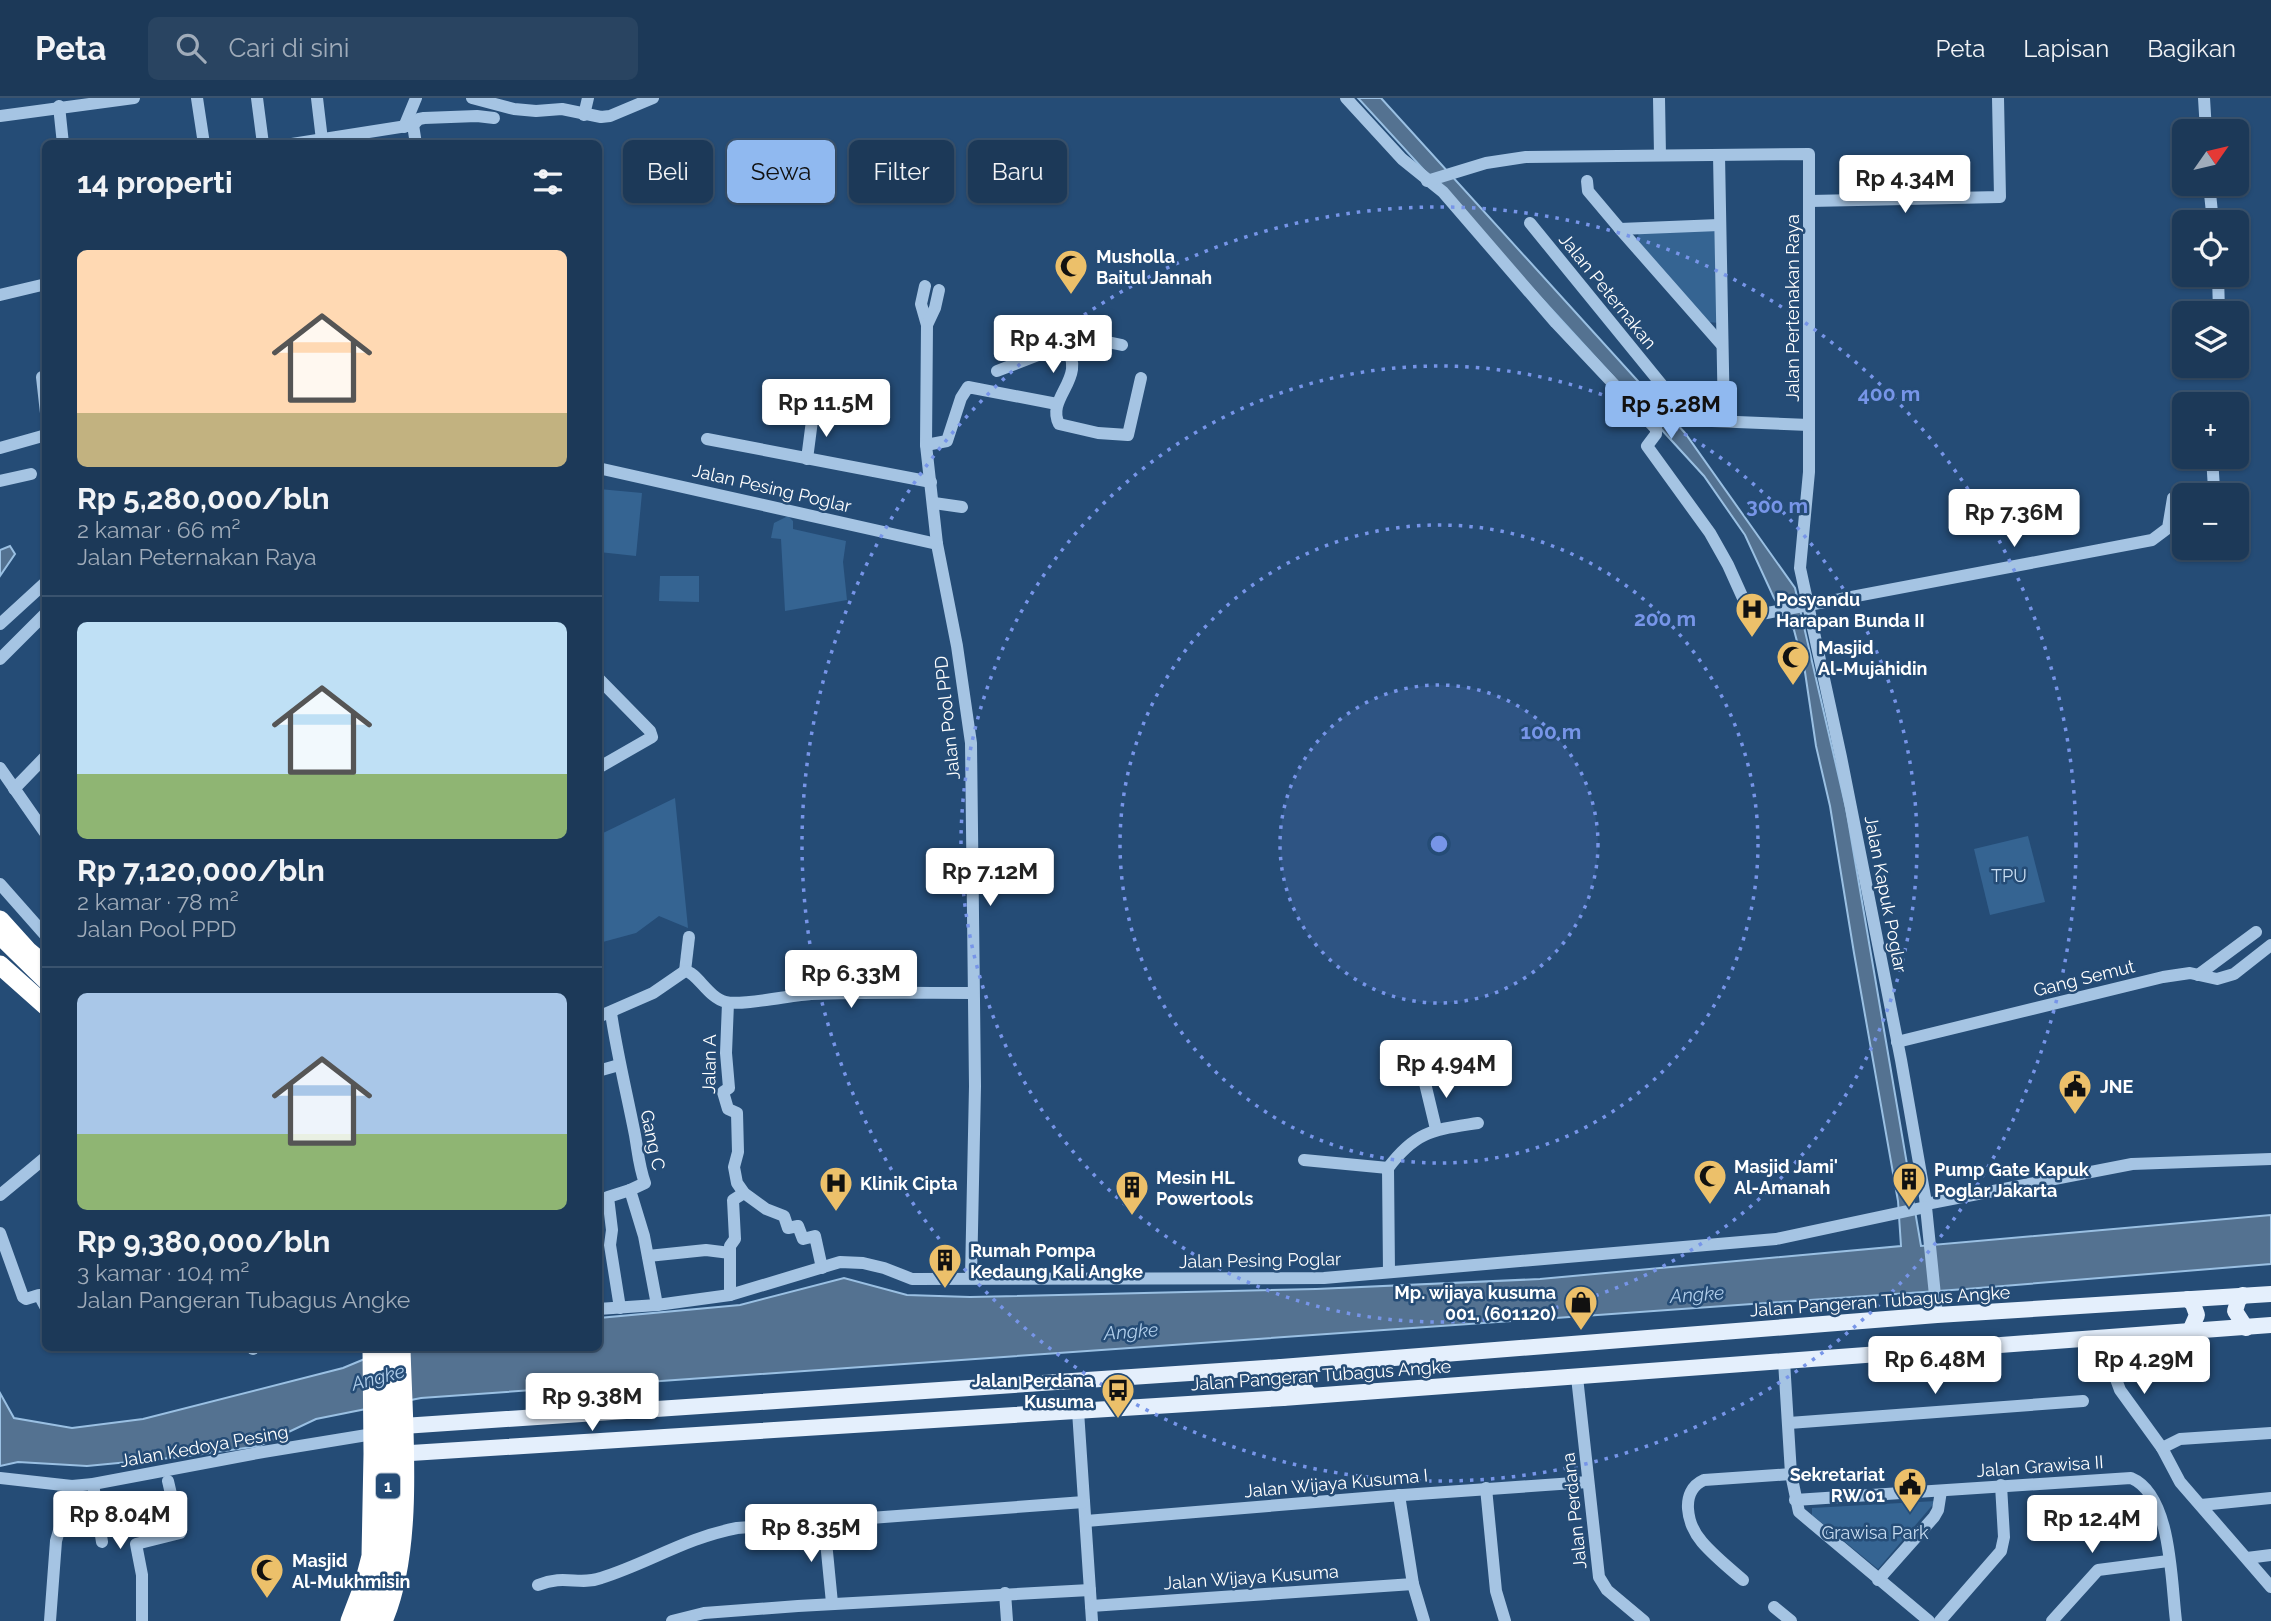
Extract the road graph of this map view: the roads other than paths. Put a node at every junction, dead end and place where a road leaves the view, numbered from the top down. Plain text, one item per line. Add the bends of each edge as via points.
1 (134, 98) edge
2 (197, 98) edge
3 (257, 98) edge
4 (317, 98) edge
5 (416, 98) edge
6 (472, 98) edge
7 (588, 98) edge
8 (653, 98) edge
9 (1346, 98) edge
10 (1658, 98) edge
11 (1998, 98) edge
12 (2204, 98) edge
13 (632, 102) edge
14 (529, 104) edge
15 (59, 106) junction
16 (584, 115) junction
17 (0, 116) edge
18 (494, 118) dead end
19 (2205, 119) edge
20 (409, 126) junction
21 (63, 140) edge
22 (203, 140) edge
23 (262, 140) edge
24 (322, 140) joint
25 (414, 140) edge
26 (1660, 155) junction
27 (1719, 155) junction
28 (1431, 180) junction
29 (1587, 181) dead end
30 (1810, 201) junction
31 (1530, 223) dead end
32 (1719, 225) junction
33 (1620, 229) junction
34 (42, 285) edge
35 (925, 286) dead end
36 (939, 290) dead end
37 (0, 295) edge
38 (927, 325) junction
39 (1064, 345) junction
40 (1122, 345) dead end
41 (1721, 345) junction
42 (997, 371) dead end
43 (1141, 378) dead end
44 (1057, 404) junction
45 (813, 413) dead end
46 (1688, 417) junction
47 (1724, 421) junction
48 (1809, 425) junction
49 (1655, 426) junction
50 (42, 436) edge
51 (707, 439) dead end
52 (926, 445) junction
53 (0, 448) edge
54 (807, 459) junction
55 (602, 469) edge
56 (31, 474) dead end
57 (0, 481) edge
58 (931, 482) junction
59 (2172, 498) edge
60 (934, 503) junction
61 (962, 507) dead end
62 (937, 544) junction
63 (42, 586) edge
64 (1804, 605) junction
65 (42, 617) edge
66 (0, 624) edge
67 (0, 659) edge
68 (602, 685) edge
69 (42, 760) edge
70 (602, 766) edge
71 (0, 768) edge
72 (14, 789) junction
73 (42, 828) edge
74 (0, 884) edge
75 (42, 931) edge
76 (2256, 932) dead end
77 (2, 933) edge
78 (689, 937) dead end
79 (2271, 945) edge
80 (28, 951) junction
81 (0, 953) edge
82 (42, 962) edge
83 (4, 969) edge
84 (684, 971) junction
85 (2198, 975) junction
86 (42, 976) edge
87 (42, 985) edge
88 (973, 993) junction
89 (42, 1002) edge
90 (728, 1003) junction
91 (605, 1015) edge
92 (1897, 1042) junction
93 (620, 1065) junction
94 (602, 1070) edge
95 (1424, 1079) dead end
96 (1478, 1123) dead end
97 (1436, 1129) junction
98 (2271, 1159) edge
99 (42, 1160) edge
100 (1304, 1160) dead end
101 (1388, 1168) junction
102 (630, 1190) junction
103 (744, 1193) junction
104 (0, 1195) edge
105 (1924, 1207) junction
106 (0, 1233) edge
107 (730, 1253) junction
108 (648, 1256) junction
109 (822, 1268) junction
110 (1389, 1272) junction
111 (971, 1278) junction
112 (2271, 1294) edge
113 (730, 1295) junction
114 (2243, 1295) junction
115 (42, 1299) edge
116 (2188, 1299) junction
117 (657, 1305) junction
118 (620, 1308) junction
119 (602, 1309) edge
120 (1937, 1310) junction
121 (2271, 1325) edge
122 (2246, 1328) junction
123 (2190, 1331) junction
124 (2112, 1342) junction
125 (372, 1351) edge
126 (386, 1351) edge
127 (394, 1351) edge
128 (401, 1351) edge
129 (1784, 1360) junction
130 (1308, 1364) junction
131 (1281, 1367) junction
132 (1577, 1377) junction
133 (1310, 1395) junction
134 (1283, 1398) junction
135 (2083, 1401) dead end
136 (662, 1409) junction
137 (1078, 1411) junction
138 (403, 1418) junction
139 (1789, 1423) junction
140 (373, 1427) junction
141 (2271, 1433) edge
142 (663, 1436) junction
143 (2162, 1448) junction
144 (373, 1454) junction
145 (403, 1454) junction
146 (1791, 1474) junction
147 (0, 1478) edge
148 (168, 1480) dead end
149 (1588, 1482) junction
150 (93, 1484) junction
151 (2001, 1485) junction
152 (72, 1486) junction
153 (1486, 1488) junction
154 (1941, 1491) junction
155 (1399, 1495) junction
156 (2271, 1498) edge
157 (1795, 1500) junction
158 (1084, 1502) junction
159 (2201, 1505) junction
160 (824, 1521) junction
161 (1086, 1521) junction
162 (102, 1542) dead end
163 (2271, 1555) edge
164 (2247, 1558) junction
165 (2168, 1561) junction
166 (1743, 1580) dead end
167 (1878, 1580) junction
168 (1413, 1584) junction
169 (538, 1585) dead end
170 (2271, 1587) edge
171 (1090, 1590) junction
172 (1006, 1593) junction
173 (832, 1604) junction
174 (1091, 1606) junction
175 (1774, 1607) dead end
176 (50, 1621) edge
177 (142, 1621) edge
178 (349, 1621) edge
179 (367, 1621) edge
180 (374, 1621) edge
181 (383, 1621) edge
182 (672, 1621) edge
183 (1007, 1621) edge
184 (1092, 1621) edge
185 (1424, 1621) edge
186 (1505, 1621) edge
187 (1644, 1621) edge
188 (1791, 1621) edge
189 (1929, 1621) edge
190 (1940, 1621) edge
191 (2052, 1621) edge
192 (2176, 1621) edge

1 - 15 street
2 - 22 street
3 - 23 street
4 - 24 street
5 - 20 street
6 - 14 street
7 - 16 street
8 - 13 street
9 - 28 street via 1402,159
10 - 26 street
11 - 30 street, Jalan Pertenakan Raya via 2000,197
12 - 19 street
13 - 16 street via 605,117
14 - 16 street
15 - 17 street
15 - 21 street
18 - 20 street via 425,118
20 - 24 street
20 - 25 street
26 - 27 street
26 - 28 street via 1502,159
27 - 30 street via 1809,154
27 - 32 street
28 - 49 street via 1556,323
29 - 33 street via 1588,191
30 - 48 street, Jalan Pertenakan Raya
31 - 46 street, Jalan Peternakan
32 - 33 street
32 - 41 street
33 - 41 street
34 - 37 street
35 - 38 street, Jalan Pool PPD via 921,304
36 - 38 street, Jalan Pool PPD
38 - 52 street, Jalan Pool PPD
39 - 40 street via 1079,336
39 - 42 street
39 - 44 street via 1073,361 1068,386
41 - 47 street
43 - 44 street via 1126,436 1059,424
44 - 52 street via 968,387 947,441
45 - 54 street
46 - 47 street
46 - 49 street via 1672,413
47 - 48 street
48 - 64 street, Jalan Pertenakan Raya via 1800,558
49 - 64 street via 1656,434 1647,446 1710,533 1751,617
50 - 53 street
51 - 54 street
52 - 58 street, Jalan Pool PPD
54 - 58 street
55 - 62 street, Jalan Pesing Poglar
56 - 57 street
58 - 60 street, Jalan Pool PPD
59 - 64 street via 2168,528 2152,540
60 - 61 street
60 - 62 street, Jalan Pool PPD
62 - 88 street, Jalan Pool PPD via 971,743
63 - 66 street
64 - 92 street, Jalan Kapuk Poglar
65 - 67 street
68 - 70 street via 652,737
69 - 72 street
71 - 72 street
72 - 73 street
74 - 75 street
76 - 85 street
77 - 80 highway
77 - 81 highway via 8,947
77 - 86 highway, bridge
77 - 87 highway via 19,965
78 - 84 street
79 - 85 street, Gang Semut via 2234,974 2217,979
80 - 82 highway
80 - 83 highway via 10,956
83 - 89 highway
84 - 90 street via 713,997
84 - 91 street via 653,993
85 - 92 street, Gang Semut via 2128,985
88 - 90 street via 880,992
88 - 111 street, Jalan Pool PPD
90 - 103 street, Jalan A via 729,1088 723,1092 728,1109 737,1112 734,1167
91 - 93 street, Gang C
92 - 105 street, Jalan Kapuk Poglar
93 - 94 street
93 - 102 street, Gang C via 645,1183
95 - 97 street
96 - 97 street
97 - 101 street via 1402,1151
98 - 105 street via 2132,1164
99 - 104 street
100 - 101 street
101 - 110 street
102 - 108 street, Gang C
102 - 118 street via 608,1197
103 - 107 street via 733,1200 735,1239
103 - 109 street via 783,1215 788,1228 798,1226 803,1239 815,1236
105 - 110 street, Jalan Pesing Poglar via 1776,1239
105 - 120 street, Jalan Kapuk Poglar
106 - 115 street via 23,1297 40,1295
107 - 108 street via 706,1250
107 - 113 street
108 - 117 street, Gang C
109 - 111 street, Jalan Pesing Poglar via 840,1262 863,1263 912,1279
109 - 113 street, Jalan Pesing Poglar
110 - 111 street, Jalan Pesing Poglar via 1324,1278
112 - 114 main road, Jalan Pangeran Tubagus Angke
113 - 117 street, Jalan Pesing Poglar
114 - 116 main road, Jalan Pangeran Tubagus Angke
114 - 122 main road via 2235,1311
116 - 120 main road, Jalan Pangeran Tubagus Angke
116 - 123 main road via 2197,1315
117 - 118 street, Jalan Pesing Poglar
118 - 119 street, Jalan Pesing Poglar
120 - 130 main road, Jalan Pangeran Tubagus Angke
121 - 122 main road, Jalan Pangeran Tubagus Angke
122 - 123 main road, Jalan Pangeran Tubagus Angke
123 - 124 main road, Jalan Pangeran Tubagus Angke
124 - 129 main road, Jalan Pangeran Tubagus Angke
124 - 143 street via 2113,1371 2120,1390
125 - 140 highway, 1
126 - 179 highway, 1, bridge via 385,1550
127 - 180 highway, 1 via 395,1510 387,1578
128 - 138 highway, 1
129 - 132 main road, Jalan Pangeran Tubagus Angke
129 - 139 street
130 - 131 main road, Jalan Pangeran Tubagus Angke
130 - 133 main road via 1301,1380
131 - 134 main road via 1290,1382
131 - 136 main road, Jalan Pangeran Tubagus Angke
132 - 133 main road, Jalan Pangeran Tubagus Angke
132 - 149 street, Jalan Perdana
133 - 134 main road, Jalan Pangeran Tubagus Angke
134 - 137 main road, Jalan Pangeran Tubagus Angke
135 - 139 street
136 - 138 main road, Jalan Pangeran Tubagus Angke
136 - 142 main road via 657,1422
137 - 142 main road, Jalan Pangeran Tubagus Angke
137 - 158 street
138 - 145 highway, 1
139 - 146 street
140 - 144 highway, 1
140 - 150 street, Jalan Kedoya Pesing
141 - 143 street via 2180,1439
142 - 145 main road, Jalan Pangeran Tubagus Angke
143 - 159 street via 2180,1482
144 - 145 main road, Jalan Pangeran Tubagus Angke
144 - 178 highway, 1 via 371,1556
145 - 181 highway, 1 via 400,1550
146 - 157 street
146 - 166 street via 1704,1480 1688,1496 1688,1512 1699,1537
147 - 152 street, Jalan Kedoya Pesing
148 - 177 street via 180,1533 136,1544 142,1575
149 - 153 street, Jalan Wijaya Kusuma I
149 - 187 street, Jalan Perdana via 1598,1577
150 - 152 street, Jalan Kedoya Pesing
150 - 162 street
151 - 154 street, Jalan Grawisa II
151 - 165 street, Jalan Grawisa II via 2136,1479 2160,1512
151 - 190 street via 2001,1551
152 - 176 street via 57,1541
153 - 155 street, Jalan Wijaya Kusuma I
153 - 186 street via 1496,1591
154 - 157 street, Jalan Grawisa II
154 - 167 street via 1934,1517
155 - 161 street, Jalan Wijaya Kusuma I
155 - 168 street
156 - 159 street
157 - 167 street via 1801,1515
158 - 160 street
158 - 161 street
159 - 164 street
160 - 169 street via 709,1534 600,1579 560,1578
160 - 173 street
161 - 171 street
163 - 164 street
164 - 170 street
165 - 191 street via 2098,1570
165 - 192 street, Jalan Grawisa II
167 - 189 street
168 - 174 street, Jalan Wijaya Kusuma
168 - 185 street
171 - 172 street
171 - 174 street
172 - 173 street
172 - 183 street
173 - 182 street via 704,1613
174 - 184 street
175 - 188 street

